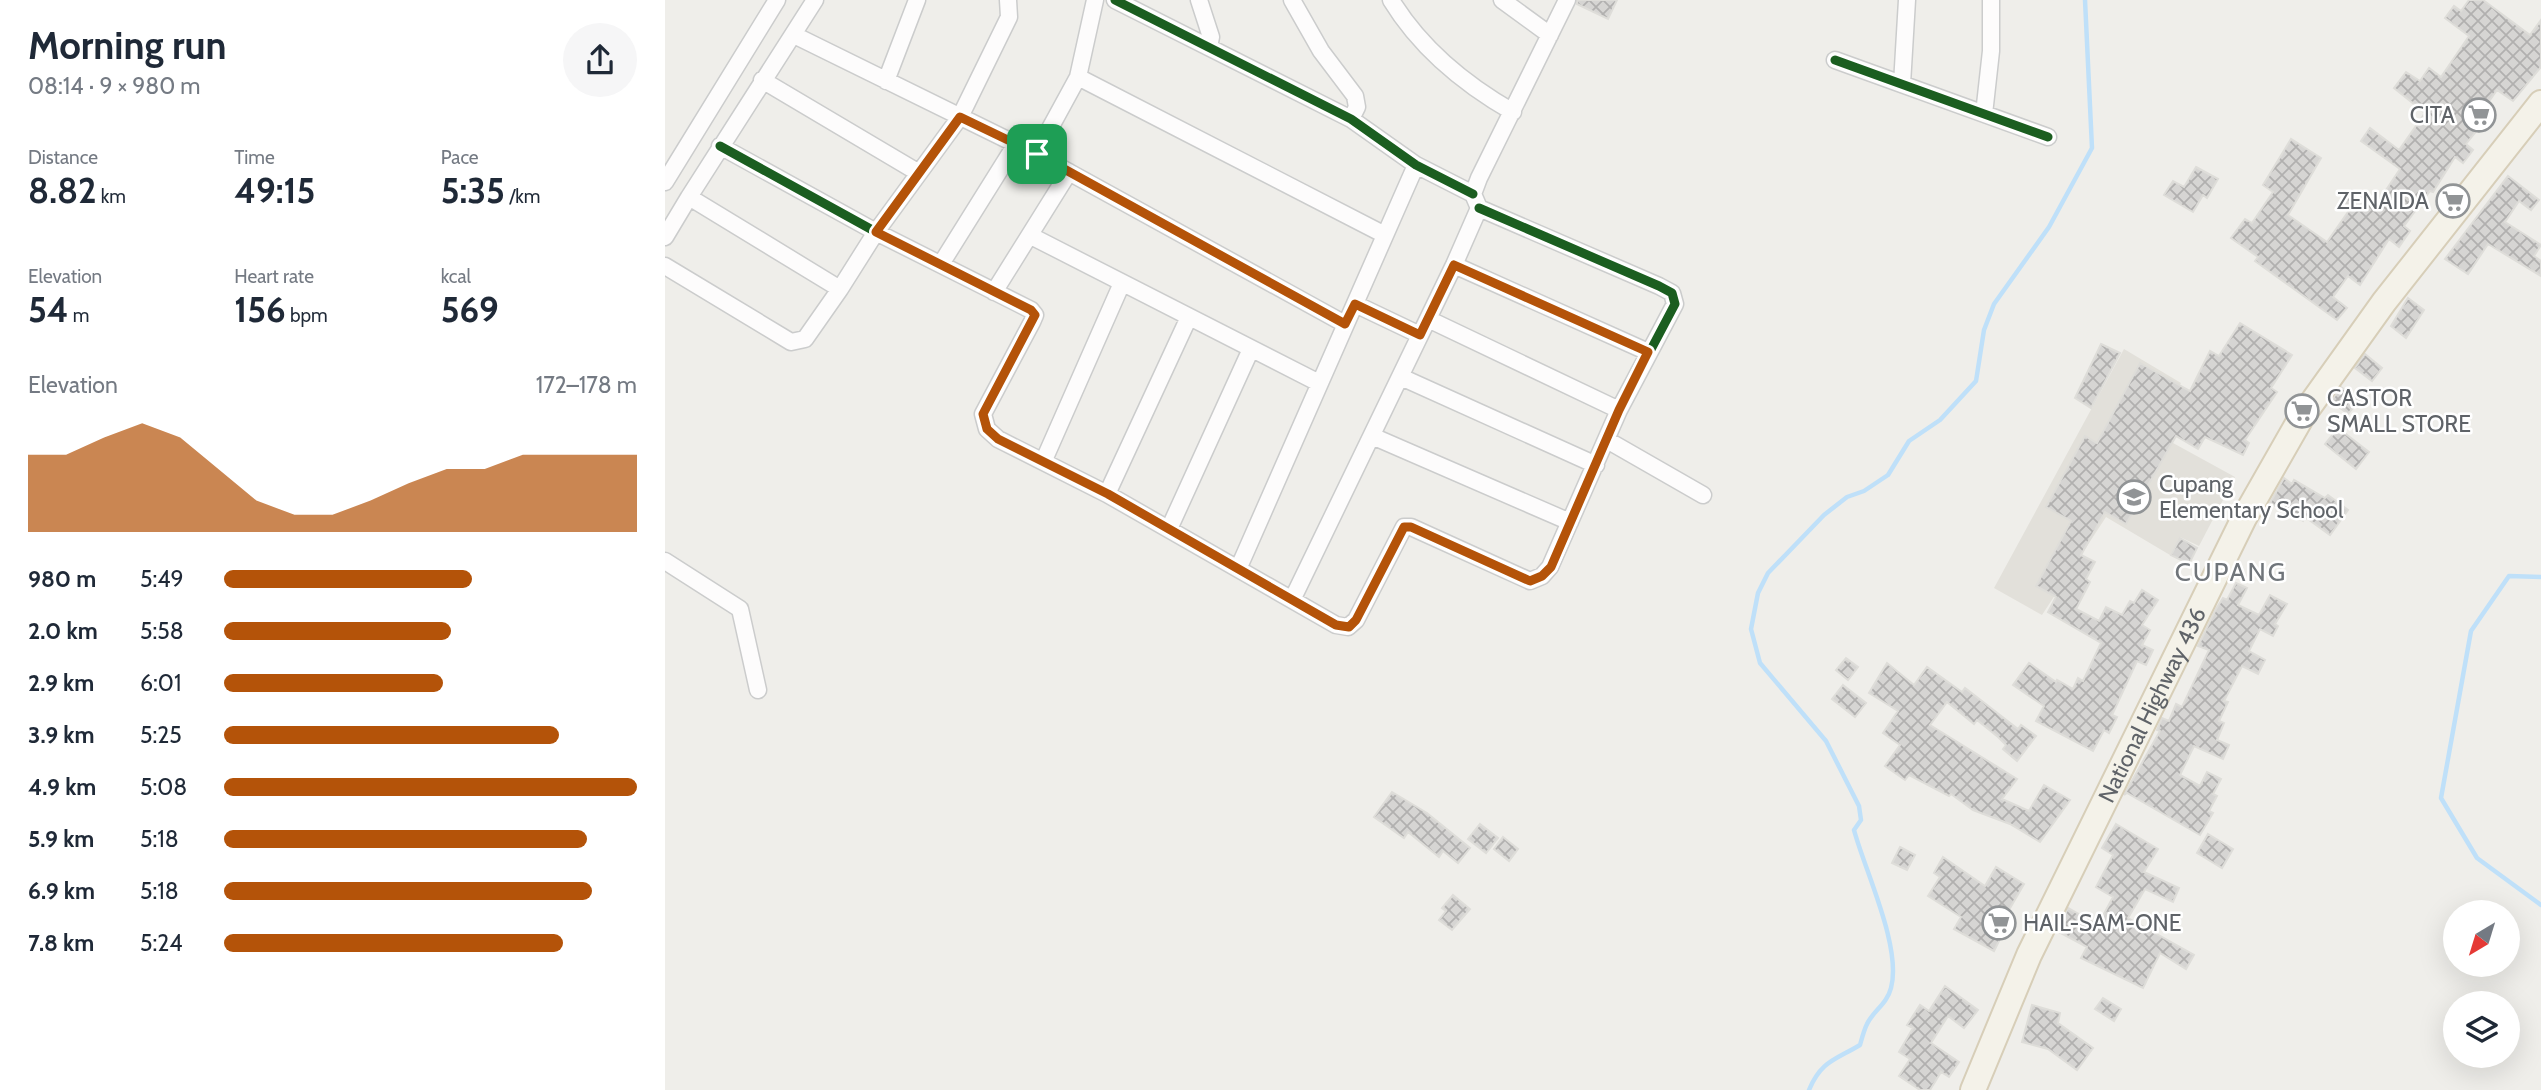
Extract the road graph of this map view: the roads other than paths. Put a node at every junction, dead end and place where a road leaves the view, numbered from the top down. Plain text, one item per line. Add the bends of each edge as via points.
1 (777, 0) edge
2 (815, 0) edge
3 (917, 0) edge
4 (1009, 0) edge
5 (1095, 0) edge
6 (1115, 0) edge
7 (1199, 0) edge
8 (1292, 0) edge
9 (1391, 0) edge
10 (1502, 0) edge
11 (1567, 0) edge
12 (1907, 0) edge
13 (1991, 0) edge
14 (794, 35) junction
15 (1550, 36) junction
16 (1209, 47) junction
17 (1835, 60) dead end
18 (1077, 76) junction
19 (762, 80) junction
20 (886, 81) junction
21 (1902, 84) junction
22 (2541, 103) edge
23 (1513, 112) junction
24 (1984, 114) junction
25 (960, 117) junction
26 (1350, 119) junction
27 (2048, 137) dead end
28 (1016, 144) junction
29 (720, 146) junction
30 (1037, 154) junction
31 (1416, 165) junction
32 (1069, 172) junction
33 (919, 173) junction
34 (665, 182) edge
35 (689, 197) junction
36 (1476, 201) junction
37 (876, 232) junction
38 (1385, 235) junction
39 (1031, 236) junction
40 (665, 237) edge
41 (941, 264) junction
42 (665, 265) edge
43 (1454, 265) junction
44 (1122, 283) junction
45 (840, 289) junction
46 (994, 292) junction
47 (1355, 304) junction
48 (1189, 317) junction
49 (1428, 319) junction
50 (1345, 324) junction
51 (1420, 335) junction
52 (1251, 349) junction
53 (1648, 352) junction
54 (1401, 377) junction
55 (1319, 383) junction
56 (1619, 410) junction
57 (1372, 436) junction
58 (1607, 440) junction
59 (1044, 460) junction
60 (1596, 465) junction
61 (1108, 494) junction
62 (1703, 495) dead end
63 (1570, 522) junction
64 (1170, 528) junction
65 (665, 561) edge
66 (1239, 567) junction
67 (1293, 598) junction
68 (758, 690) dead end
69 (1973, 1090) edge

1 - 34 street
2 - 14 street
3 - 20 street
4 - 25 street via 1009,17
5 - 18 street
6 - 16 street
7 - 16 street via 1212,37
8 - 26 street via 1321,51 1355,96 1358,103
9 - 23 street via 1445,64 1474,89
10 - 15 street
11 - 15 street
12 - 21 street
13 - 24 street
14 - 19 street
14 - 20 street
15 - 23 street
16 - 26 street
17 - 21 street
18 - 30 street
18 - 38 street
19 - 29 street
19 - 33 street
20 - 25 street
21 - 24 street
22 - 69 main road, National Highway 436 via 2384,302 2282,449 2029,955
23 - 36 street
24 - 27 street
25 - 28 street
25 - 33 street
26 - 31 street
28 - 30 street
28 - 41 street
29 - 35 street
29 - 37 street
30 - 32 street
31 - 36 street
31 - 38 street
32 - 39 street
32 - 50 street
33 - 37 street
35 - 40 street
35 - 45 street
36 - 43 street
36 - 53 street via 1672,293 1675,304
37 - 41 street
37 - 45 street
38 - 47 street
39 - 44 street
39 - 46 street
41 - 46 street
42 - 45 street via 791,342 805,339
43 - 49 street
43 - 53 street
44 - 48 street
44 - 59 street
46 - 59 street via 1035,315 983,414 987,429 998,439
47 - 50 street
47 - 51 street
48 - 52 street
48 - 61 street
49 - 51 street
49 - 56 street
50 - 55 street
51 - 54 street
52 - 55 street
52 - 64 street
53 - 56 street
54 - 57 street
54 - 60 street
55 - 66 street
56 - 58 street
57 - 63 street
57 - 67 street
58 - 60 street
58 - 62 street
59 - 61 street
60 - 63 street
61 - 64 street
63 - 67 street via 1551,567 1530,581 1404,527 1349,627 1336,625
64 - 66 street
65 - 68 street via 740,609
66 - 67 street

